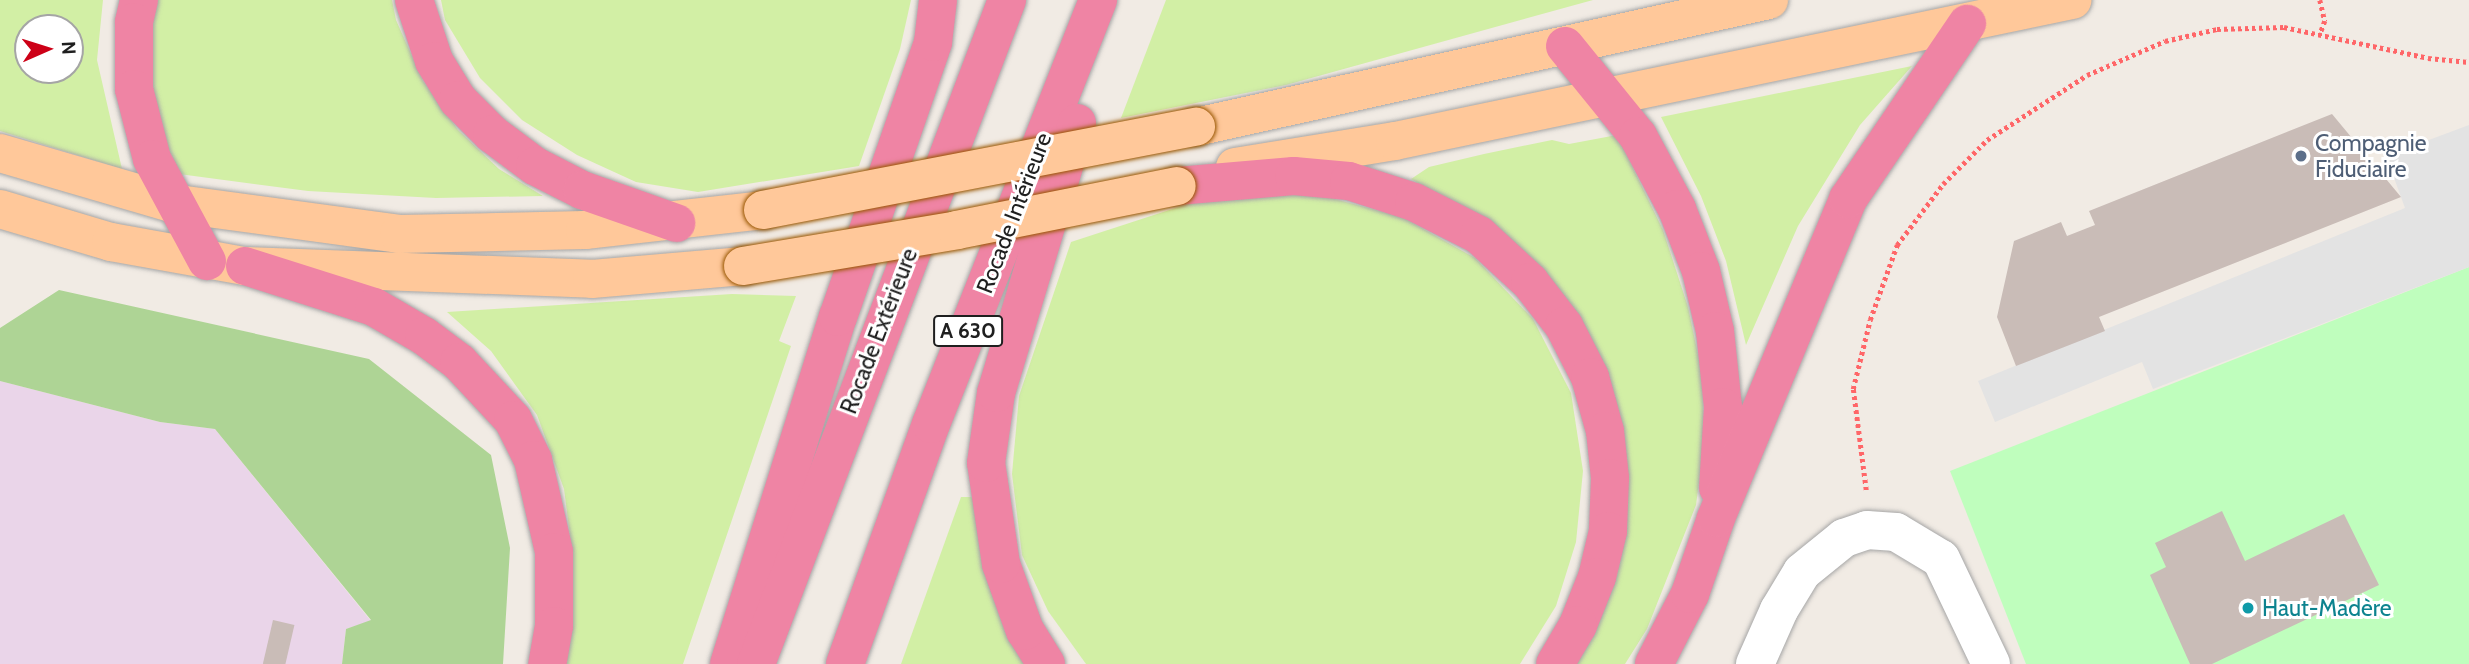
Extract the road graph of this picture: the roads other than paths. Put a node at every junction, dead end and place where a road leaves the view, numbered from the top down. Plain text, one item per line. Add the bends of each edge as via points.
1 (139, 0) edge
2 (414, 0) edge
3 (938, 0) edge
4 (1007, 0) edge
5 (1098, 0) edge
6 (1114, 0) edge
7 (1769, 0) edge
8 (2073, 0) edge
9 (1967, 24) junction
10 (1565, 46) junction
11 (1610, 97) junction
12 (0, 153) edge
13 (1177, 186) junction
14 (172, 203) junction
15 (0, 209) edge
16 (676, 223) junction
17 (207, 261) junction
18 (245, 266) junction
19 (1716, 518) junction
20 (547, 664) edge
21 (729, 664) edge
22 (756, 664) edge
23 (845, 664) edge
24 (1046, 664) edge
25 (1555, 664) edge
26 (1654, 664) edge
27 (1755, 664) edge
28 (1991, 664) edge

1 - 14 highway via 134,22 134,89 152,159
2 - 16 highway via 434,61 458,100 492,134 535,166 582,190
3 - 21 highway via 933,42 838,317
4 - 22 highway, Rocade Extérieure
5 - 23 highway, Rocade Intérieure / A 630 via 931,424
6 - 24 highway via 996,393 986,463 1001,564 1025,631
7 - 10 main road
8 - 9 main road
9 - 11 main road
9 - 19 highway via 1848,199
10 - 11 highway
10 - 16 main road, bridge via 1196,127
11 - 13 main road via 1395,141 1247,163
11 - 19 highway via 1638,136 1677,209 1701,271 1715,331 1723,407
12 - 14 main road
13 - 18 main road, bridge via 743,266 593,279
13 - 25 highway via 1294,176 1349,181 1414,202 1479,235 1530,282 1564,326 1590,377 1605,432 1610,478 1608,531 1597,577 1578,625
14 - 16 main road via 400,234
14 - 17 highway
15 - 17 main road via 111,242
17 - 18 main road
18 - 20 highway via 374,307 459,362 513,420 534,460 554,552 554,626
19 - 26 highway via 1690,594
27 - 28 street via 1802,572 1844,538 1867,530 1896,531 1941,559

